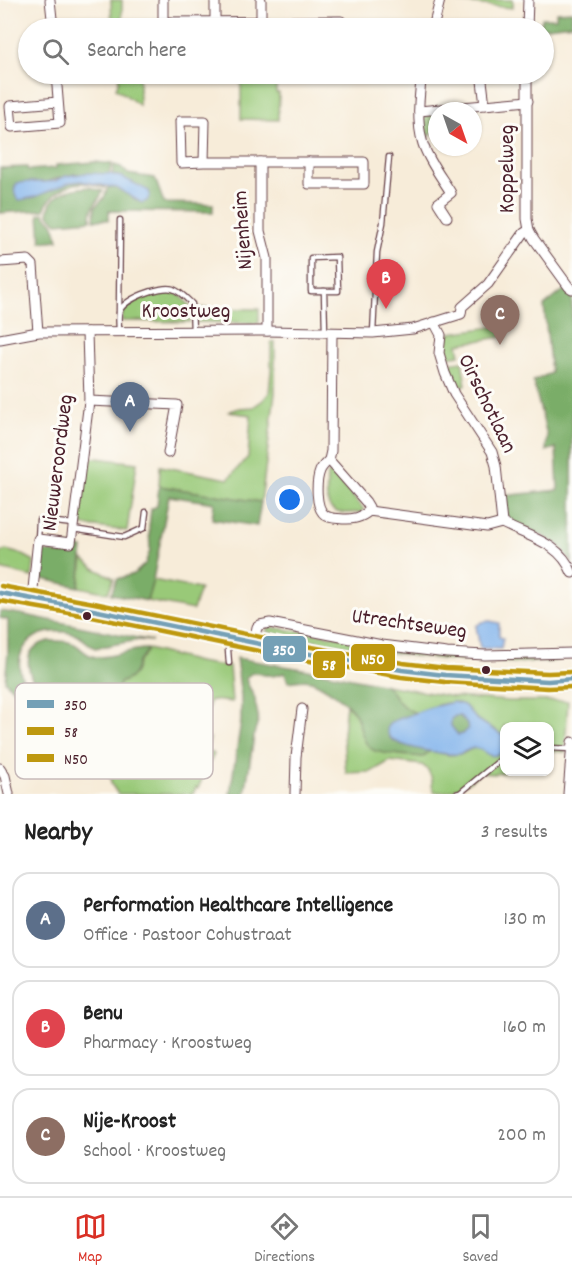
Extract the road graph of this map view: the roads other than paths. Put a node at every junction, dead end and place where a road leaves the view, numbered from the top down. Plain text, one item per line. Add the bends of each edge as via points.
1 (50, 0) edge
2 (163, 0) edge
3 (215, 0) edge
4 (261, 0) edge
5 (440, 0) edge
6 (528, 0) edge
7 (51, 18) edge
8 (163, 18) edge
9 (215, 18) edge
10 (261, 18) edge
11 (436, 18) edge
12 (527, 18) edge
13 (57, 84) edge
14 (421, 84) edge
15 (482, 84) edge
16 (527, 84) edge
17 (528, 101) junction
18 (58, 102) junction
19 (485, 105) junction
20 (419, 111) junction
21 (389, 157) dead end
22 (204, 162) junction
23 (260, 162) junction
24 (309, 162) junction
25 (447, 217) dead end
26 (120, 220) dead end
27 (529, 230) junction
28 (0, 262) edge
29 (570, 288) edge
30 (324, 291) junction
31 (119, 312) junction
32 (434, 322) junction
33 (267, 331) junction
34 (38, 332) junction
35 (87, 332) junction
36 (119, 332) junction
37 (193, 332) junction
38 (329, 333) junction
39 (373, 333) junction
40 (0, 339) edge
41 (89, 401) junction
42 (168, 453) dead end
43 (329, 460) junction
44 (369, 511) junction
45 (146, 512) dead end
46 (502, 523) junction
47 (73, 526) junction
48 (38, 539) junction
49 (572, 573) edge
50 (0, 593) edge
51 (32, 599) junction
52 (230, 637) junction
53 (254, 642) junction
54 (572, 653) edge
55 (229, 663) dead end
56 (572, 679) edge
57 (302, 709) dead end
58 (572, 746) edge
59 (554, 748) edge
60 (500, 759) edge
61 (0, 768) edge
62 (9, 794) edge
63 (295, 794) edge
64 (456, 794) edge
65 (568, 794) edge

1 - 7 street
2 - 8 street
3 - 9 street
4 - 10 street
5 - 11 street
6 - 12 street
13 - 18 street
14 - 20 street
15 - 19 street
16 - 17 street, Koppelweg
17 - 19 street
17 - 27 street, Koppelweg
18 - 18 street via 60,123 12,127 10,106
19 - 20 street
20 - 25 street via 423,145 451,193 438,203
21 - 39 lane via 384,223 377,252
22 - 22 street, Nijenheim via 205,121 180,121 181,163
22 - 23 street, Nijenheim
23 - 24 street, Nijenheim
23 - 33 street, Nijenheim via 260,231 267,258
24 - 24 street, Nijenheim via 309,184 364,184 364,162
26 - 31 lane
27 - 29 street, Koppelweg
27 - 32 street, Kroostweg via 488,284 462,307 461,314
28 - 34 street via 28,260 33,265
30 - 30 lane via 338,291 337,257 310,258 311,291
30 - 38 lane
31 - 36 lane
31 - 37 lane via 124,304 138,297 171,288 192,304
32 - 39 street, Kroostweg via 413,329
32 - 46 street, Oirschotlaan via 441,335 439,353 454,394 492,452
33 - 37 street, Kroostweg
33 - 38 street, Kroostweg
34 - 35 street, Kroostweg
34 - 40 street, Kroostweg
35 - 36 street, Kroostweg
35 - 41 street, Nieuweroordweg
36 - 37 street, Kroostweg
38 - 39 street, Kroostweg
38 - 43 street
41 - 42 street via 177,405
41 - 47 street, Nieuweroordweg
43 - 44 street via 366,502
43 - 44 street via 319,473 321,511 333,518 355,519
44 - 46 street via 487,527
45 - 47 lane via 144,528 124,537
46 - 49 street via 554,548
47 - 48 street, Nieuweroordweg via 71,543
47 - 48 lane via 39,520
48 - 51 street, Nieuweroordweg
50 - 51 main road, Utrechtseweg
51 - 52 main road, Utrechtseweg
52 - 53 main road, Utrechtseweg
52 - 55 lane
53 - 54 street, Utrechtseweg via 257,627 270,623 447,653
53 - 56 main road, Utrechtseweg via 402,670 548,681
57 - 63 street
58 - 59 lane
58 - 65 street
60 - 64 lane
61 - 62 street

